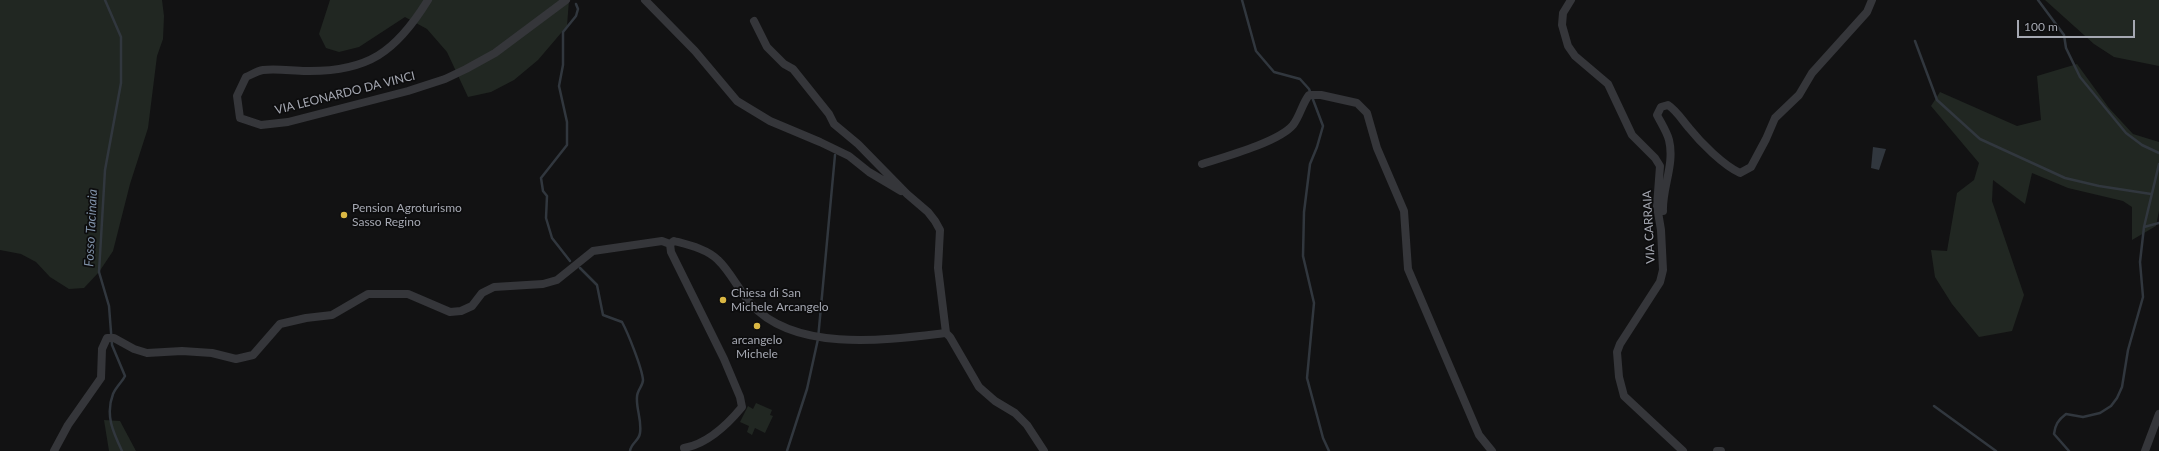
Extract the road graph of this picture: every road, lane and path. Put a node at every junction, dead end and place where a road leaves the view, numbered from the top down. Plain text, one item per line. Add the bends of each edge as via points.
1 (428, 0) edge
2 (566, 0) edge
3 (645, 0) edge
4 (1571, 0) edge
5 (1872, 0) edge
6 (754, 21) dead end
7 (1202, 164) dead end
8 (908, 194) junction
9 (1661, 230) junction
10 (670, 244) junction
11 (946, 334) junction
12 (2159, 414) edge
13 (684, 448) dead end
14 (54, 451) edge
15 (1044, 451) edge
16 (1492, 451) edge
17 (1684, 451) edge
18 (1717, 451) edge
19 (1721, 451) edge
20 (2145, 451) edge

1 - 2 street, VIA LEONARDO DA VINCI via 408,31 373,60 348,68 313,71 263,70 246,77 237,96 240,118 261,125 288,122 445,79 495,53
3 - 8 street via 695,51 737,101 770,121 849,156
4 - 9 street, VIA CARRAIA via 1563,13 1562,25 1568,46 1575,56 1608,84 1632,135 1660,166 1657,206
5 - 9 street via 1867,12 1812,73 1799,95 1775,118 1751,167 1740,173 1729,167 1689,129 1674,108 1668,105 1661,107 1657,115 1669,140 1671,161 1663,201
6 - 8 street via 768,47 784,64 793,69 834,124
7 - 16 street via 1256,146 1293,126 1309,95 1357,103 1363,108 1404,211 1408,269 1479,435
8 - 11 street via 928,212 940,230 938,268
9 - 17 street, VIA CARRAIA via 1663,270 1660,282 1620,344 1617,352 1619,377 1624,396
10 - 11 street via 674,241 696,247 718,260 752,305 773,323 804,333 842,339 875,341
10 - 13 street via 671,252 724,359 742,407 720,429 693,446
10 - 14 street via 662,241 593,251 557,280 543,284 494,287 482,293 472,306 461,311 450,312 408,294 368,294 332,314 280,324 253,354 236,359 212,353 147,353 110,338 102,349 101,378 68,425
11 - 15 street via 979,387 1027,424
12 - 20 street
18 - 19 street

